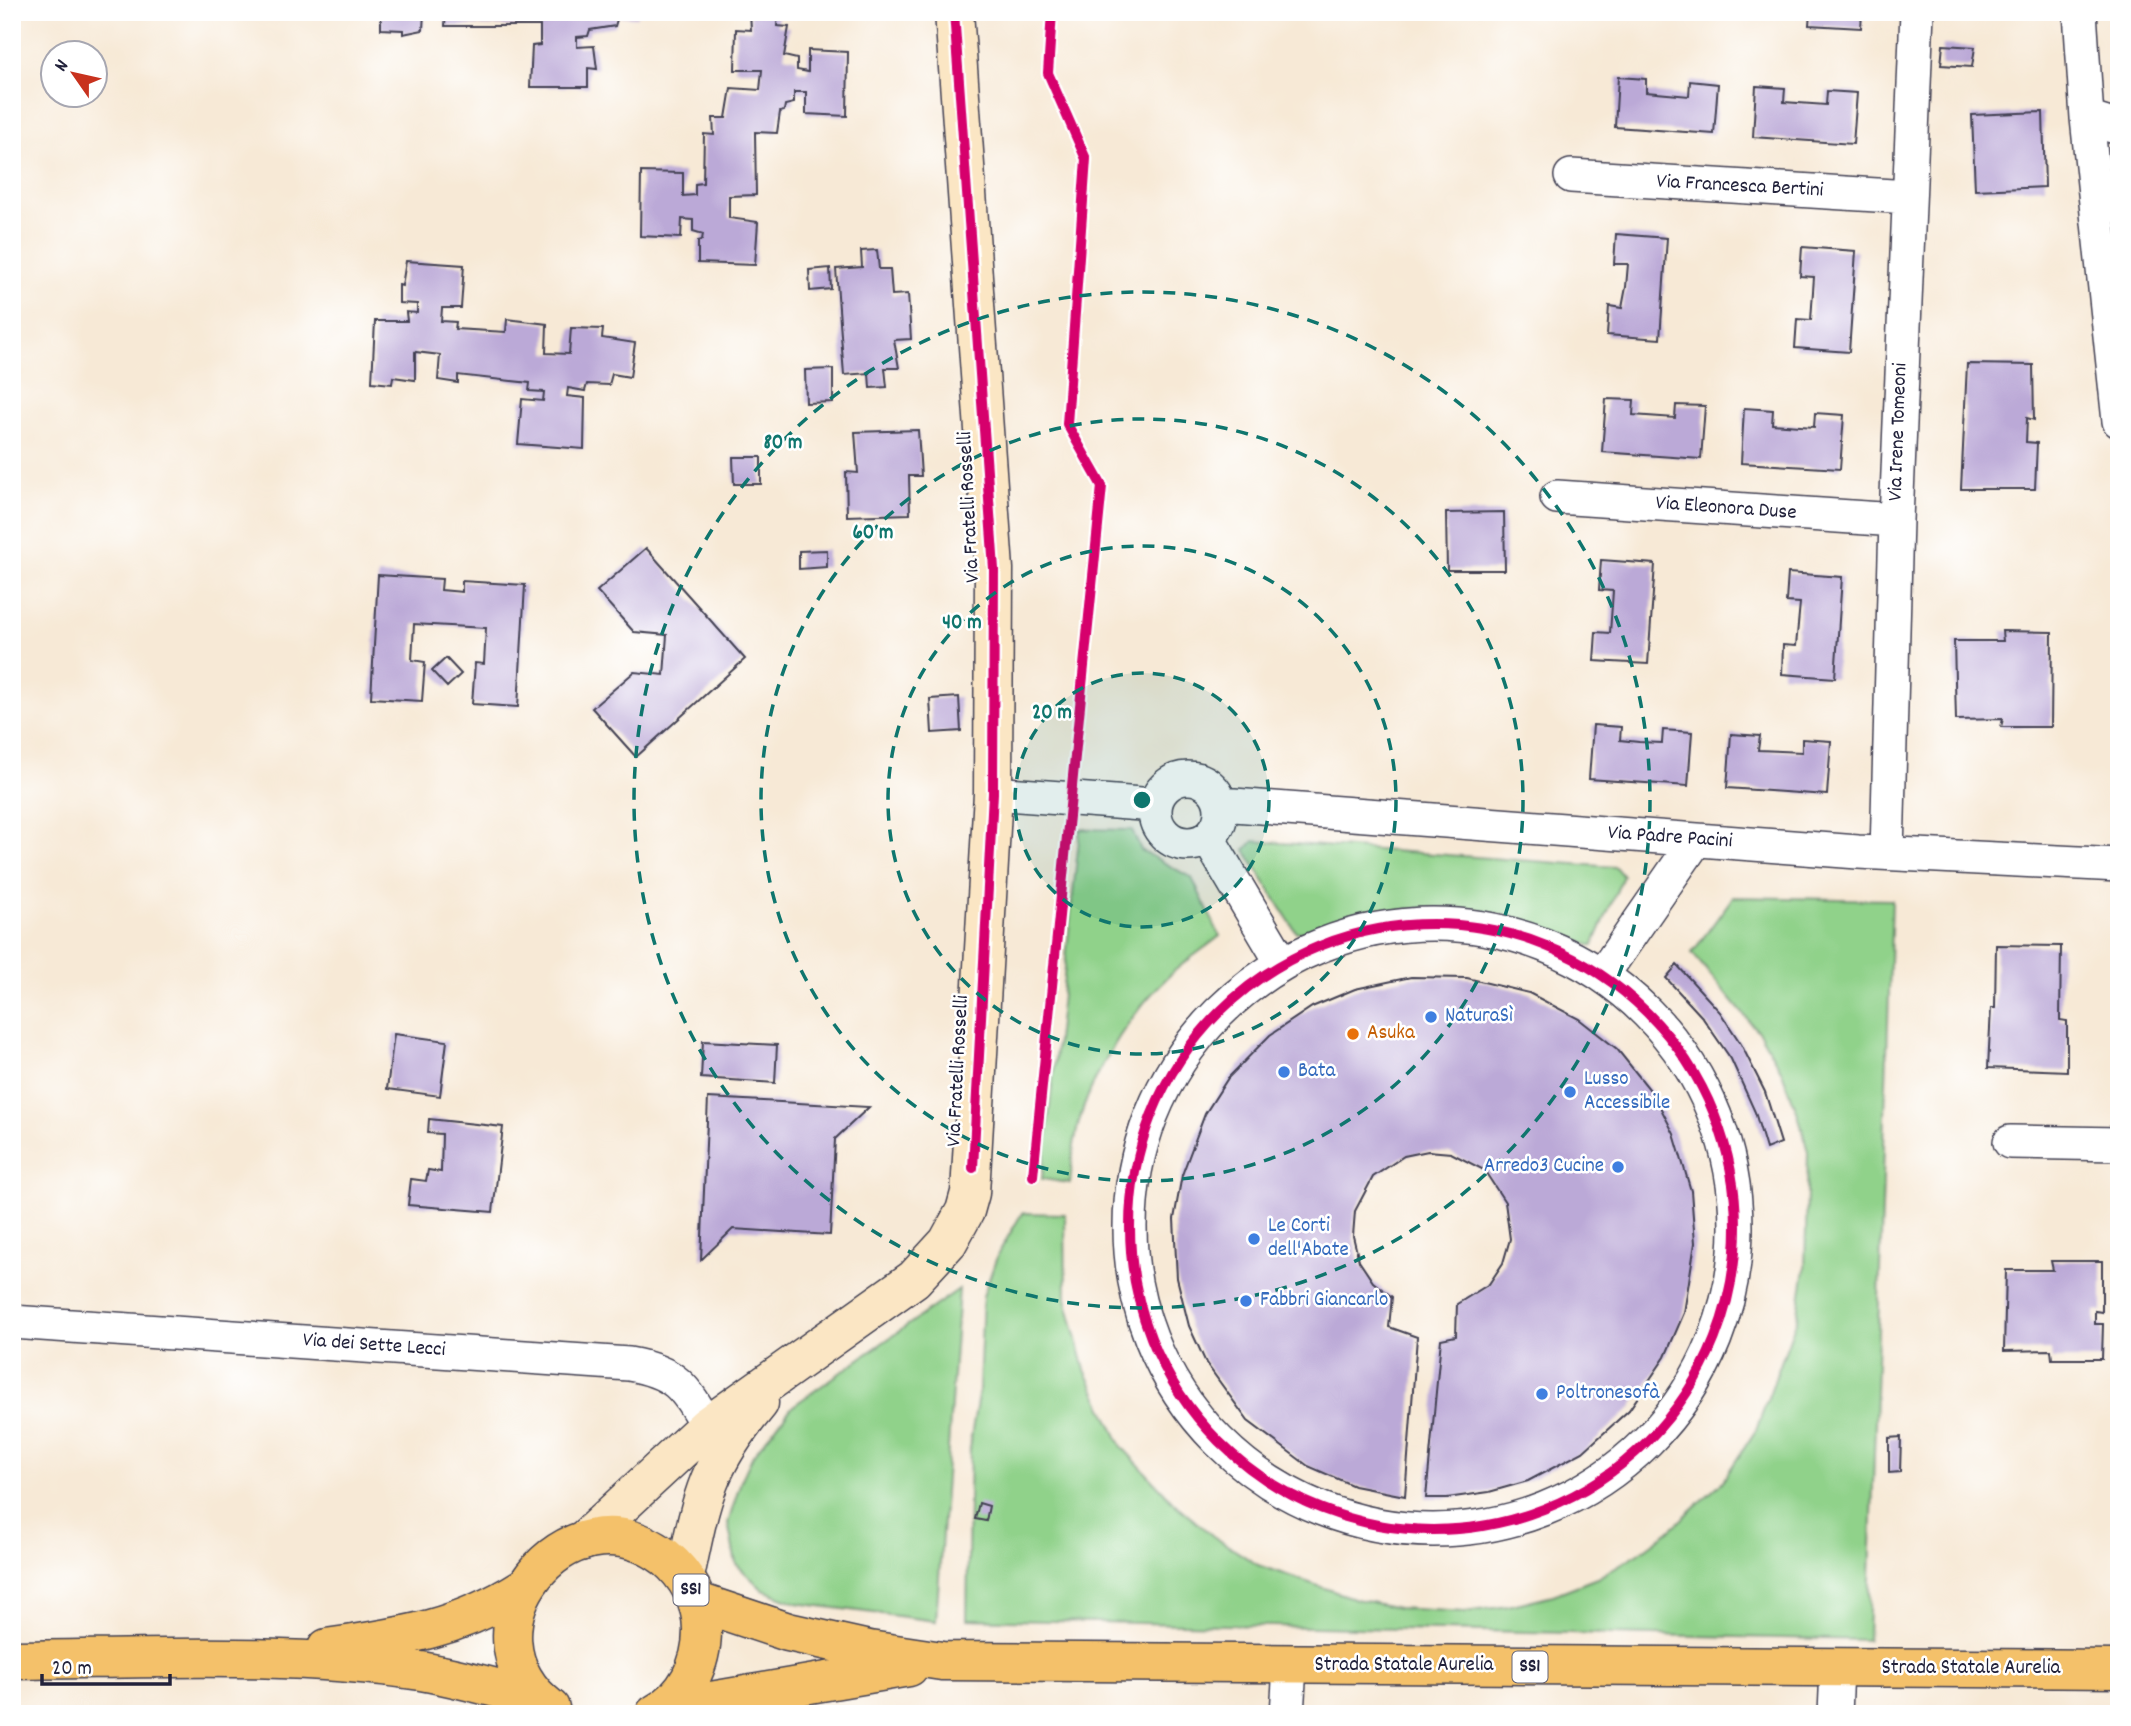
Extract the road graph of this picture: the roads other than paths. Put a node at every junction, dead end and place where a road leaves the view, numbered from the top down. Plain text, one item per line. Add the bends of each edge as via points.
1 (954, 12) edge
2 (1917, 12) edge
3 (2080, 12) edge
4 (2087, 118) junction
5 (2119, 128) edge
6 (1571, 176) dead end
7 (1909, 197) junction
8 (2119, 421) edge
9 (1557, 497) dead end
10 (1896, 520) junction
11 (993, 793) junction
12 (1221, 804) junction
13 (1155, 805) junction
14 (1208, 838) junction
15 (1696, 840) junction
16 (1887, 853) junction
17 (2119, 865) edge
18 (1281, 961) junction
19 (1603, 974) junction
20 (2010, 1142) dead end
21 (2119, 1144) edge
22 (12, 1322) edge
23 (791, 1368) junction
24 (707, 1426) junction
25 (583, 1541) junction
26 (523, 1588) junction
27 (691, 1590) junction
28 (260, 1658) junction
29 (12, 1660) edge
30 (942, 1661) junction
31 (1290, 1666) junction
32 (1838, 1669) junction
33 (2119, 1670) edge
34 (548, 1707) edge
35 (660, 1711) edge
36 (1287, 1714) edge
37 (1835, 1714) edge

1 - 11 street, Via Fratelli Rosselli via 994,569
2 - 7 street, Via Irene Tomeoni
3 - 4 street
4 - 5 street
4 - 8 street
6 - 7 street, Via Francesca Bertini
7 - 10 street, Via Irene Tomeoni
9 - 10 street, Via Eleonora Duse
10 - 16 street, Via Irene Tomeoni
11 - 13 street
11 - 23 street, Via Fratelli Rosselli via 973,1168 965,1211 939,1254 914,1279
12 - 13 street via 1211,786 1192,777 1164,787
12 - 14 street via 1220,823
12 - 15 street, Via Padre Pacini
13 - 14 street via 1155,817 1166,836 1187,844
14 - 18 street
15 - 16 street, Via Padre Pacini
15 - 19 street
16 - 17 street, Via Padre Pacini
18 - 19 street via 1328,941 1436,927 1511,936 1570,956
18 - 19 street via 1233,995 1193,1040 1156,1098 1144,1128 1130,1212 1147,1331 1165,1369 1189,1403 1253,1470 1339,1515 1438,1530 1522,1518 1599,1482 1660,1429 1679,1404 1698,1375 1724,1312 1734,1266 1738,1205 1716,1113 1699,1079 1660,1025 1633,996
20 - 21 street
22 - 24 street, Via dei Sette Lecci via 629,1364 675,1379
23 - 24 street, Via Fratelli Rosselli
23 - 27 street, Via Fratelli Rosselli via 734,1433 716,1461 704,1488
24 - 25 street, Via Fratelli Rosselli
25 - 26 main road, SS1 via 554,1554
25 - 27 main road, SS1 via 621,1538 640,1544 657,1552
26 - 28 main road, SS1 via 491,1609 421,1633
26 - 34 main road, SS1 via 516,1607 513,1647 527,1684
27 - 30 main road, Strada Statale Aurelia / SS1 via 788,1632
27 - 35 main road, SS1 via 702,1632 698,1661 679,1695
28 - 29 main road, SS1
28 - 34 main road, SS1 via 419,1671
30 - 31 main road, Strada Statale Aurelia / SS1
30 - 35 main road, Strada Statale Aurelia / SS1
31 - 32 main road, Strada Statale Aurelia / SS1
31 - 36 street
32 - 33 main road, Strada Statale Aurelia / SS1
32 - 37 street

